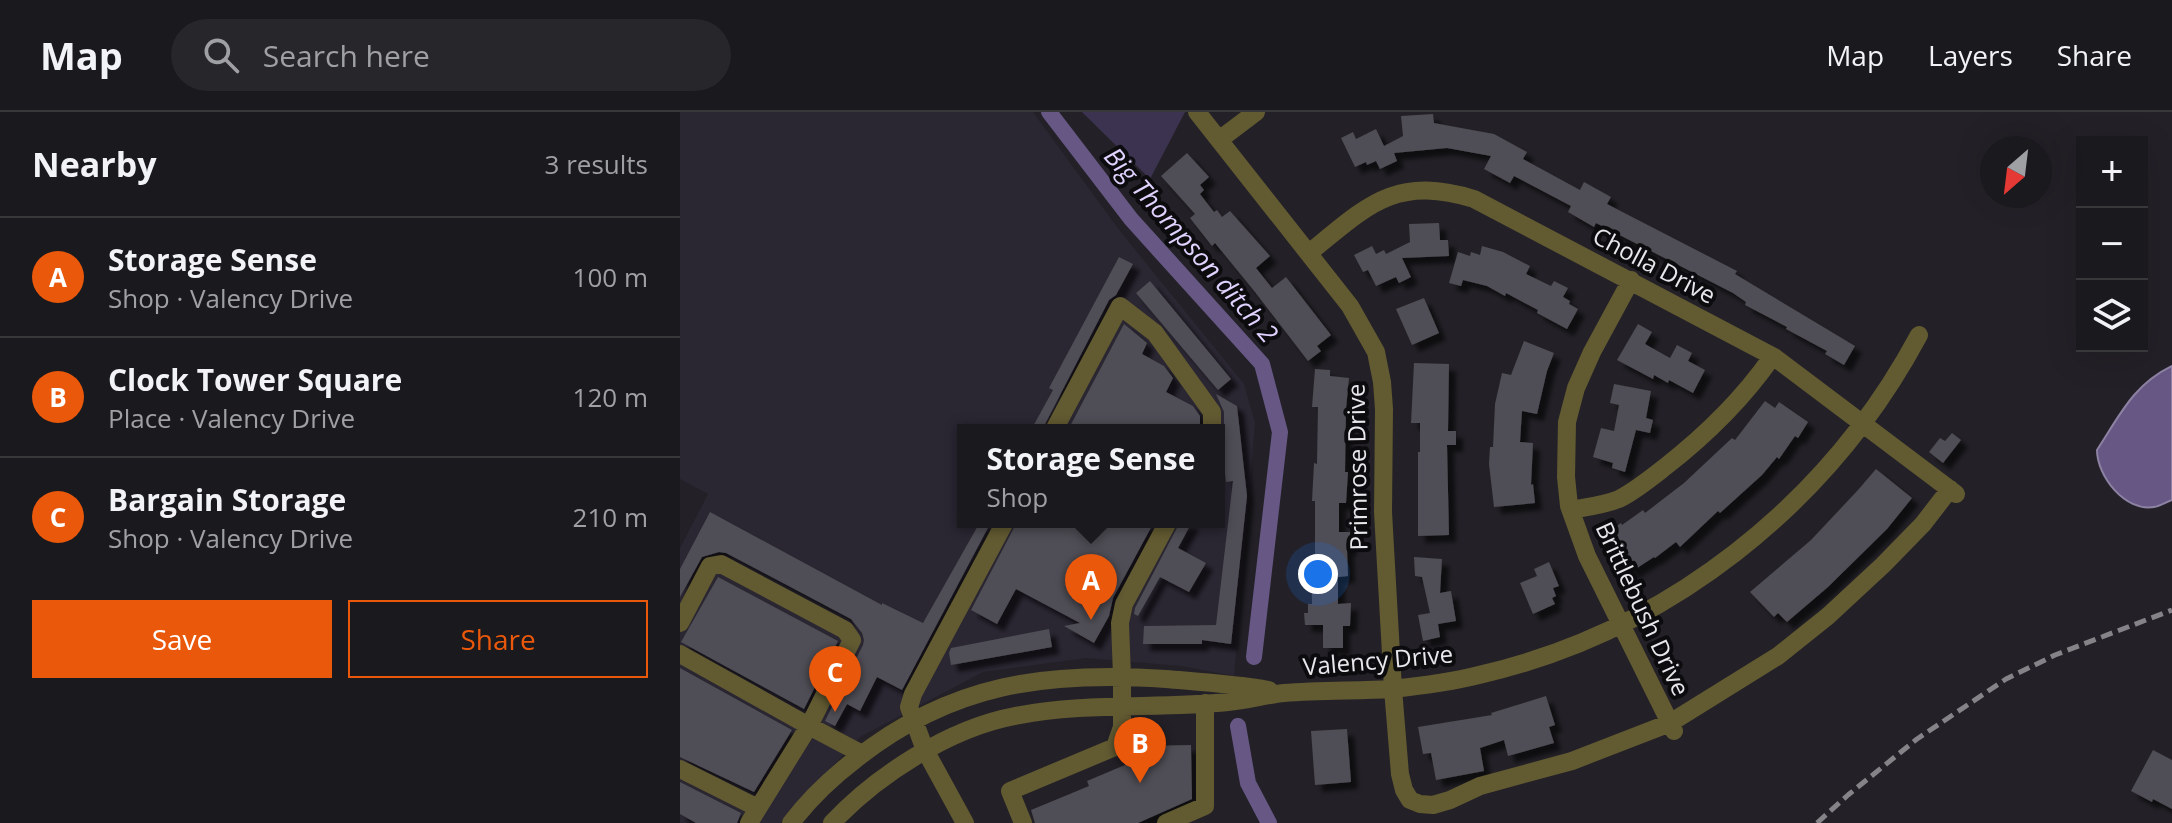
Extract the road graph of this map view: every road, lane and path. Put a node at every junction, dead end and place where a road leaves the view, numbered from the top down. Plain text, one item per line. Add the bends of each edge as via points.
1 (1197, 112) edge
2 (1256, 112) edge
3 (1219, 140) junction
4 (1309, 253) junction
5 (1631, 280) junction
6 (1919, 335) dead end
7 (1772, 357) junction
8 (1863, 423) junction
9 (1057, 424) edge
10 (1212, 424) edge
11 (1571, 510) junction
12 (1002, 528) edge
13 (1165, 528) edge
14 (680, 623) edge
15 (1622, 624) junction
16 (680, 654) edge
17 (1122, 676) junction
18 (1393, 689) junction
19 (1283, 693) junction
20 (1205, 703) junction
21 (1122, 707) junction
22 (913, 720) junction
23 (809, 726) junction
24 (1672, 727) junction
25 (925, 750) junction
26 (862, 754) junction
27 (680, 769) edge
28 (754, 816) edge
29 (791, 823) edge
30 (832, 823) edge
31 (965, 823) edge
32 (1023, 823) edge
33 (1166, 823) edge

1 - 3 street, Primrose Drive
2 - 3 street
3 - 4 street, Primrose Drive
4 - 5 street, Cholla Drive via 1378,201 1406,191 1436,190 1474,199
4 - 18 street, Primrose Drive via 1364,328 1379,367
5 - 7 street, Cholla Drive
5 - 11 street, Brittlebush Drive via 1583,370 1570,407 1565,460
6 - 8 street, Valency Drive
7 - 8 street, Cholla Drive
7 - 11 street via 1730,410 1652,478 1619,498
8 - 15 street, Valency Drive via 1767,528 1676,595
8 - 24 street, Cholla Drive via 1953,491 1840,606 1778,656
9 - 10 street via 1120,306 1155,333 1212,412
11 - 15 street, Brittlebush Drive via 1587,556
12 - 22 street via 913,694
13 - 17 street via 1124,604
14 - 23 street via 710,566 721,564 845,630 852,640
15 - 18 street, Valency Drive via 1498,670
15 - 24 street, Brittlebush Drive
16 - 23 street
17 - 19 street, Valency Drive via 1228,683
17 - 21 street
17 - 22 street, Valency Drive via 1019,683 966,697
18 - 19 street, Valency Drive
18 - 24 street, Primrose Drive via 1400,774 1410,800 1420,804 1433,805
19 - 20 street, Valency Drive
20 - 21 street, Valency Drive
20 - 33 street via 1205,806
21 - 25 street, Valency Drive via 1012,716
21 - 32 street via 1115,747 1010,791
22 - 25 street
22 - 26 street, Valency Drive
23 - 26 street
23 - 28 street
25 - 30 street, Valency Drive
25 - 31 street
26 - 29 street, Valency Drive via 815,794
27 - 28 street

